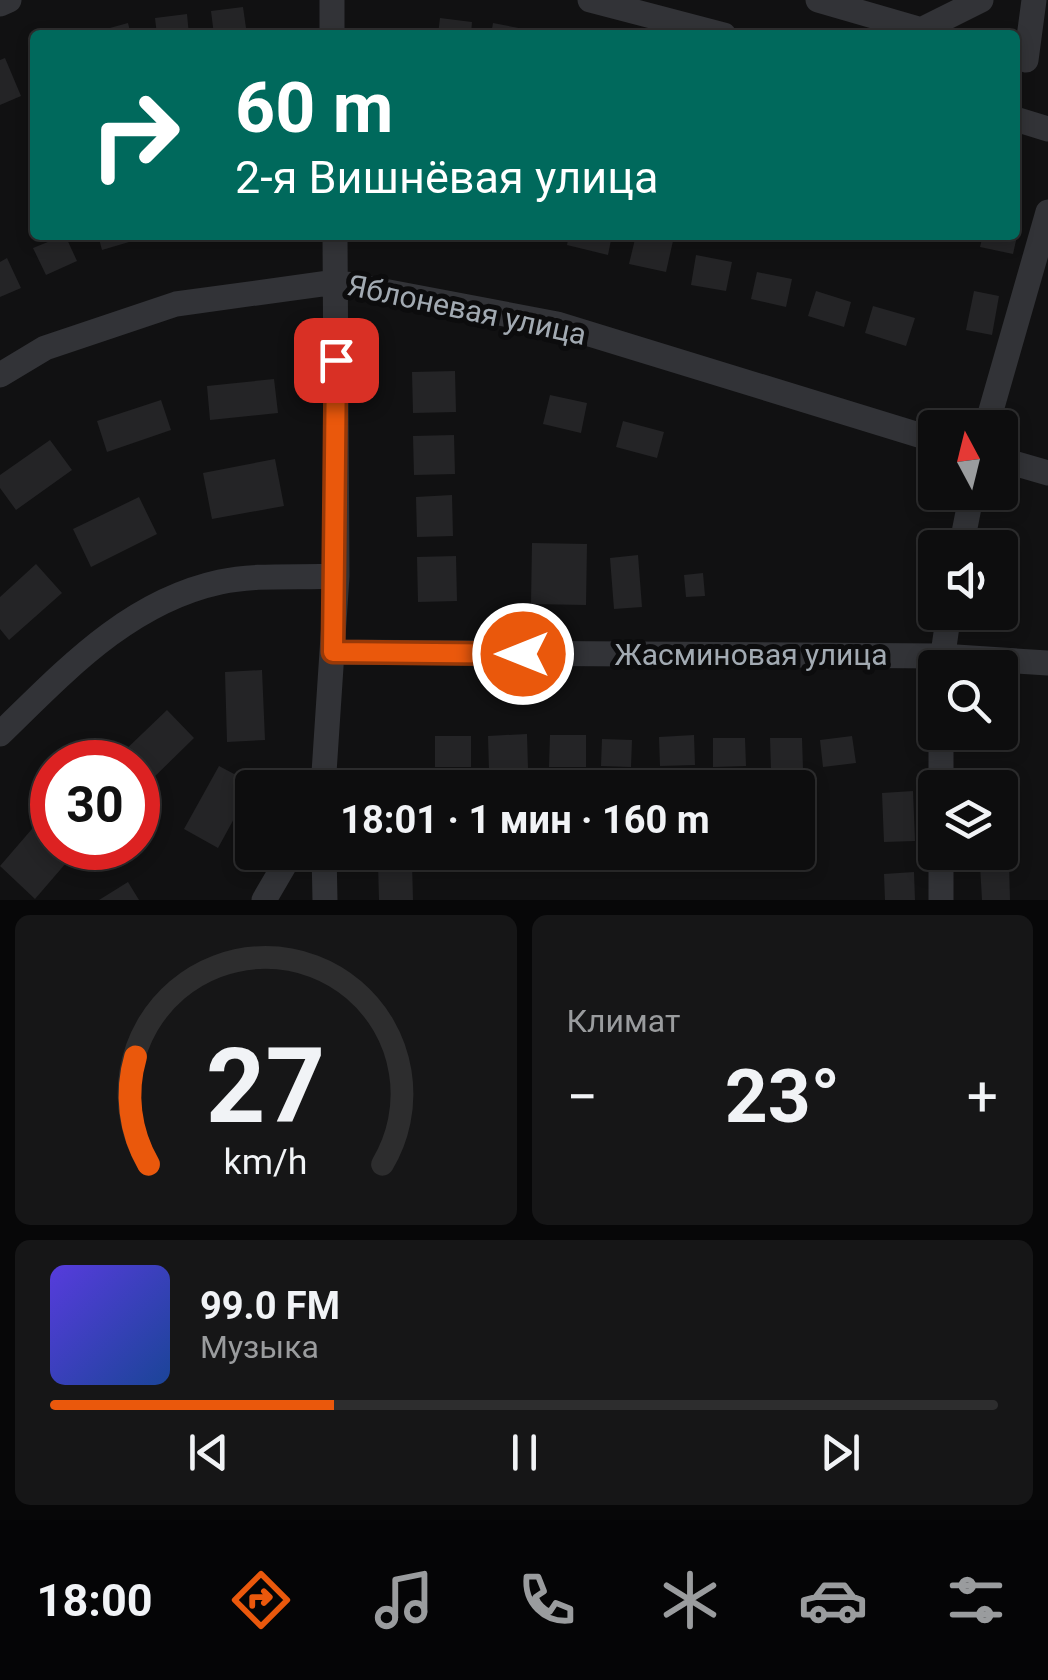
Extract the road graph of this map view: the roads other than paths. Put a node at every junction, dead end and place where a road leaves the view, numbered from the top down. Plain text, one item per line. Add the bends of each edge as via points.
1 (9, 0) edge
2 (332, 0) edge
3 (590, 0) edge
4 (818, 0) edge
5 (981, 0) edge
6 (1034, 0) edge
7 (0, 4) edge
8 (332, 30) edge
9 (705, 30) edge
10 (923, 30) edge
11 (933, 30) edge
12 (1030, 61) edge
13 (1020, 121) edge
14 (1048, 129) edge
15 (1048, 212) edge
16 (335, 240) edge
17 (336, 282) junction
18 (0, 375) edge
19 (991, 410) edge
20 (918, 435) edge
21 (1018, 464) edge
22 (1048, 473) edge
23 (336, 576) junction
24 (333, 652) junction
25 (918, 662) edge
26 (1018, 663) edge
27 (1048, 663) edge
28 (6, 716) edge
29 (324, 770) edge
30 (282, 870) edge
31 (324, 870) edge
32 (941, 870) edge
33 (264, 900) edge
34 (325, 900) edge
35 (941, 900) edge

1 - 7 street
2 - 8 street
3 - 9 street
4 - 10 street
5 - 11 street
6 - 12 street
13 - 14 street
15 - 19 street
16 - 17 street
17 - 18 street, Яблоневая улица via 176,304 44,348
17 - 20 street, Яблоневая улица via 557,324
17 - 23 street
21 - 22 street
23 - 24 street
23 - 28 street via 224,581 170,596 98,640
24 - 25 street, Жасминовая улица
24 - 29 street
26 - 27 street, Жасминовая улица
30 - 33 street
31 - 34 street
32 - 35 street

